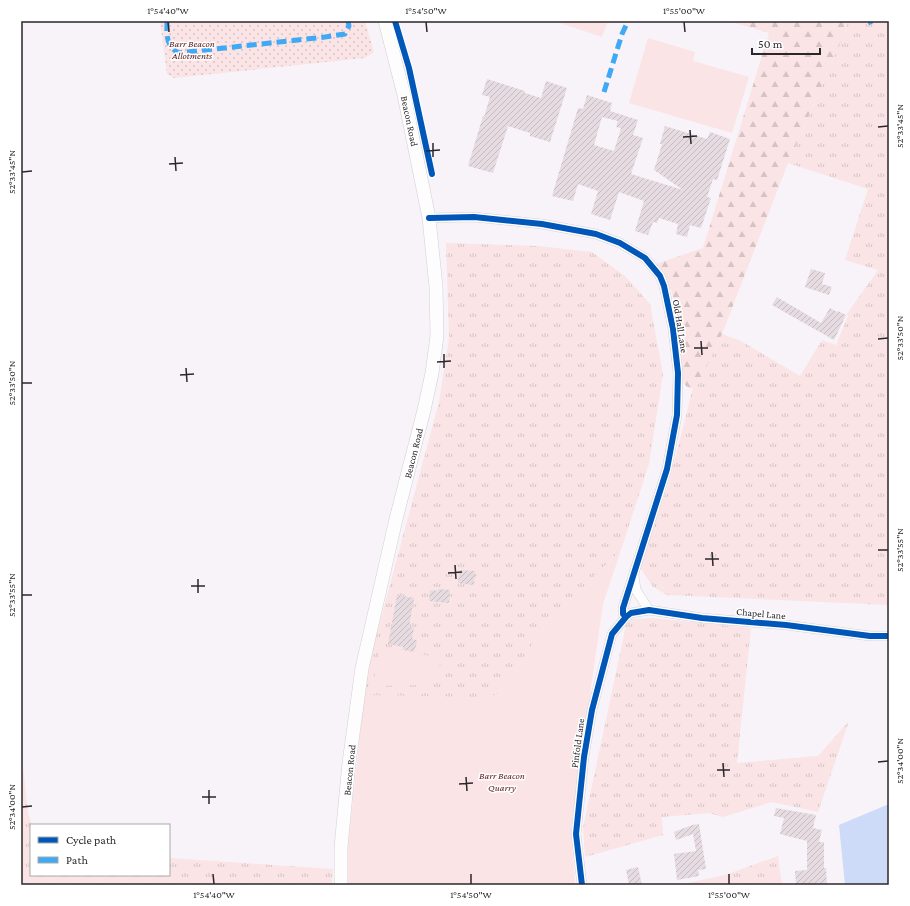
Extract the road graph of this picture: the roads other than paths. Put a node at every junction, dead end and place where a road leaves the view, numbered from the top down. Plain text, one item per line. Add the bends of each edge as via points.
1 (385, 21) edge
2 (429, 218) junction
3 (633, 572) junction
4 (649, 610) junction
5 (628, 615) junction
6 (889, 636) edge
7 (341, 885) edge
8 (582, 885) edge

1 - 2 main road, Beacon Road via 404,95
2 - 3 street, Old Hall Lane via 481,218 542,224 596,234 620,243 644,258 660,276 674,329 678,373 677,416 667,469
2 - 7 main road, Beacon Road via 436,287 437,336 424,410 362,668 349,763 341,847
3 - 4 street, Old Hall Lane via 636,590
3 - 5 street, Old Hall Lane via 622,608 623,614
4 - 5 street, Chapel Lane
4 - 6 street, Chapel Lane via 702,618
5 - 8 street, Pinfold Lane via 612,634 592,710 576,834

